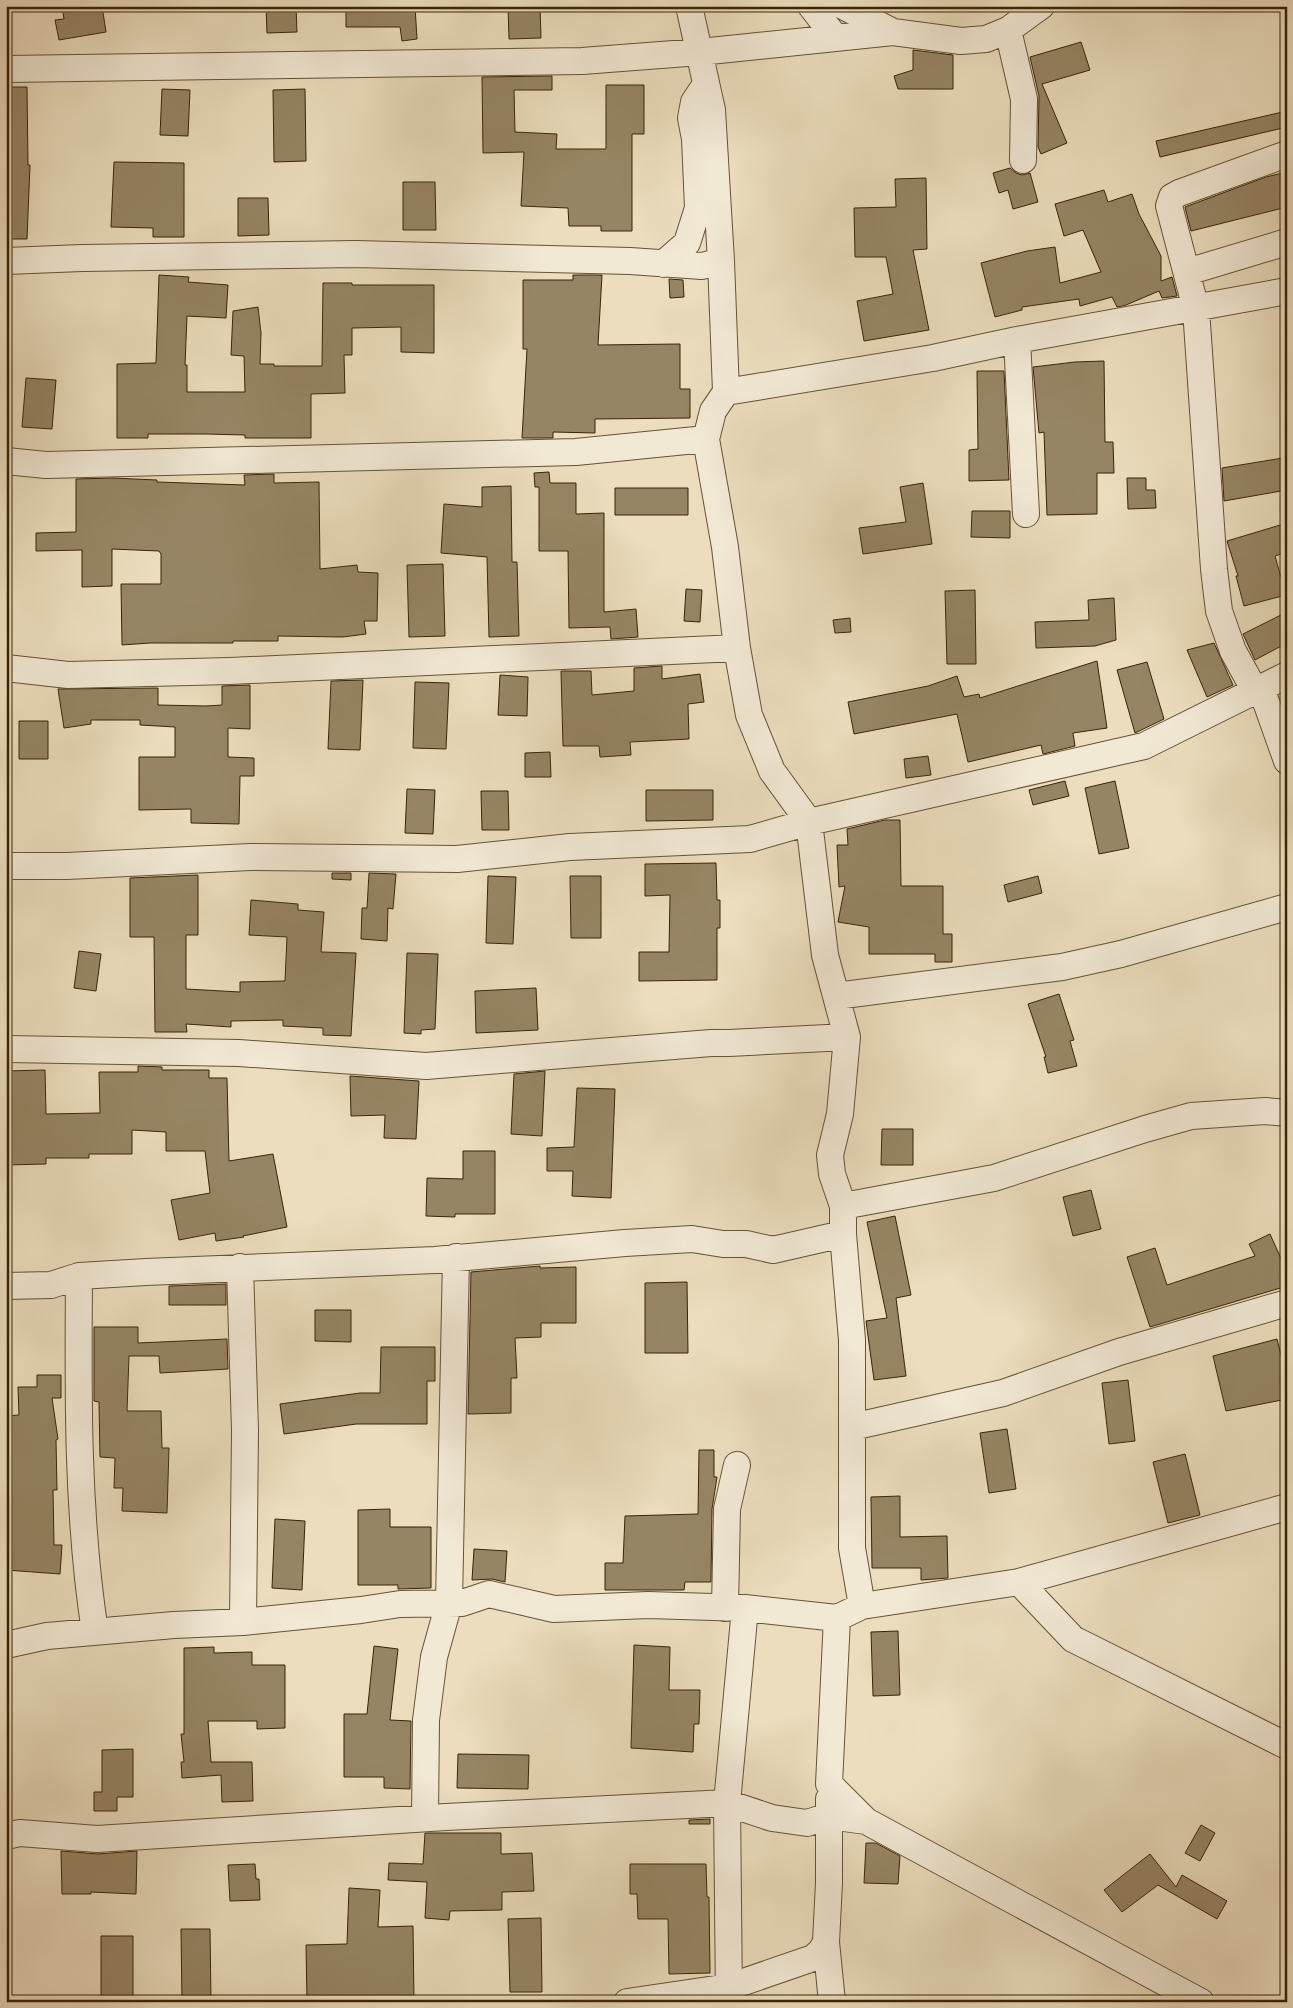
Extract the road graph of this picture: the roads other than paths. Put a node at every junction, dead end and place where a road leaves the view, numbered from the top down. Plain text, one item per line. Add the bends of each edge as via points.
1 (689, 6) edge
2 (811, 6) edge
3 (843, 6) edge
4 (1041, 6) edge
5 (1008, 30) junction
6 (893, 32) junction
7 (835, 37) junction
8 (700, 52) junction
9 (6, 69) edge
10 (706, 84) junction
11 (1287, 154) edge
12 (1023, 160) dead end
13 (1287, 242) edge
14 (6, 261) edge
15 (720, 261) junction
16 (663, 264) junction
17 (1186, 272) junction
18 (1287, 291) edge
19 (1196, 309) junction
20 (1017, 340) junction
21 (726, 392) junction
22 (706, 439) junction
23 (6, 461) edge
24 (1026, 514) dead end
25 (737, 648) junction
26 (6, 668) edge
27 (1287, 674) edge
28 (1258, 690) junction
29 (1287, 761) edge
30 (809, 822) junction
31 (6, 866) edge
32 (1287, 907) edge
33 (836, 996) junction
34 (847, 1038) junction
35 (6, 1049) edge
36 (1287, 1113) edge
37 (843, 1206) junction
38 (843, 1234) junction
39 (456, 1257) junction
40 (240, 1267) junction
41 (79, 1276) junction
42 (6, 1286) edge
43 (1287, 1303) edge
44 (852, 1427) junction
45 (737, 1465) dead end
46 (1287, 1507) edge
47 (1019, 1582) junction
48 (449, 1603) junction
49 (862, 1606) junction
50 (735, 1608) junction
51 (837, 1618) junction
52 (243, 1622) junction
53 (95, 1632) junction
54 (6, 1645) edge
55 (1287, 1746) edge
56 (829, 1784) junction
57 (726, 1803) junction
58 (830, 1816) junction
59 (424, 1818) junction
60 (866, 1821) junction
61 (6, 1836) edge
62 (826, 1942) junction
63 (729, 1994) edge
64 (1173, 1996) edge
65 (627, 2002) edge
66 (832, 2002) edge
67 (1201, 2002) edge

1 - 8 street
2 - 7 street
3 - 6 street
4 - 5 street
5 - 6 street via 986,39 961,41
5 - 12 street via 1024,99
6 - 7 street
7 - 8 street
8 - 9 street via 582,61
8 - 10 street
10 - 15 street via 712,110
10 - 16 street via 694,102 691,118 698,208 687,243
11 - 17 street via 1172,197 1169,206
13 - 17 street
14 - 16 street via 356,254
15 - 16 street via 702,266
15 - 21 street
17 - 19 street
18 - 19 street
19 - 20 street
19 - 28 street via 1219,611 1233,651
20 - 21 street via 933,358
20 - 24 street
21 - 22 street via 712,411
22 - 23 street via 576,452 46,465
22 - 25 street via 725,547
25 - 26 street via 230,671 68,675
25 - 30 street via 749,715 772,771
27 - 28 street
28 - 29 street
28 - 30 street via 1144,746
30 - 31 street via 750,839 570,847 458,859 250,857
30 - 33 street via 825,955
32 - 33 street via 1121,954 1062,967
33 - 34 street
34 - 35 street via 701,1043 426,1066 239,1053
34 - 37 street via 840,1114 830,1155 832,1174
36 - 37 street via 1264,1111 1192,1116 994,1178
37 - 38 street
38 - 39 street via 773,1250 692,1239
38 - 44 street via 852,1340
39 - 40 street
39 - 48 street
40 - 41 street
40 - 52 street via 245,1430
41 - 42 street via 51,1285
41 - 53 street via 78,1416 88,1590
43 - 44 street via 1119,1352 1003,1393
44 - 49 street via 852,1548
45 - 50 street via 727,1510
46 - 47 street
47 - 49 street
47 - 55 street via 1073,1639
48 - 50 street via 462,1603 489,1594 554,1609 648,1605
48 - 52 street via 400,1604
48 - 59 street via 434,1656 426,1720
49 - 51 street
50 - 51 street
50 - 57 street
51 - 56 street
52 - 53 street
53 - 54 street via 47,1636
56 - 58 street
56 - 60 street
57 - 58 street via 772,1818 807,1823
57 - 59 street
57 - 63 street
58 - 60 street
58 - 62 street
59 - 61 street via 97,1839 20,1833
60 - 64 street
62 - 63 street via 813,1958
62 - 66 street
63 - 65 street
64 - 67 street

